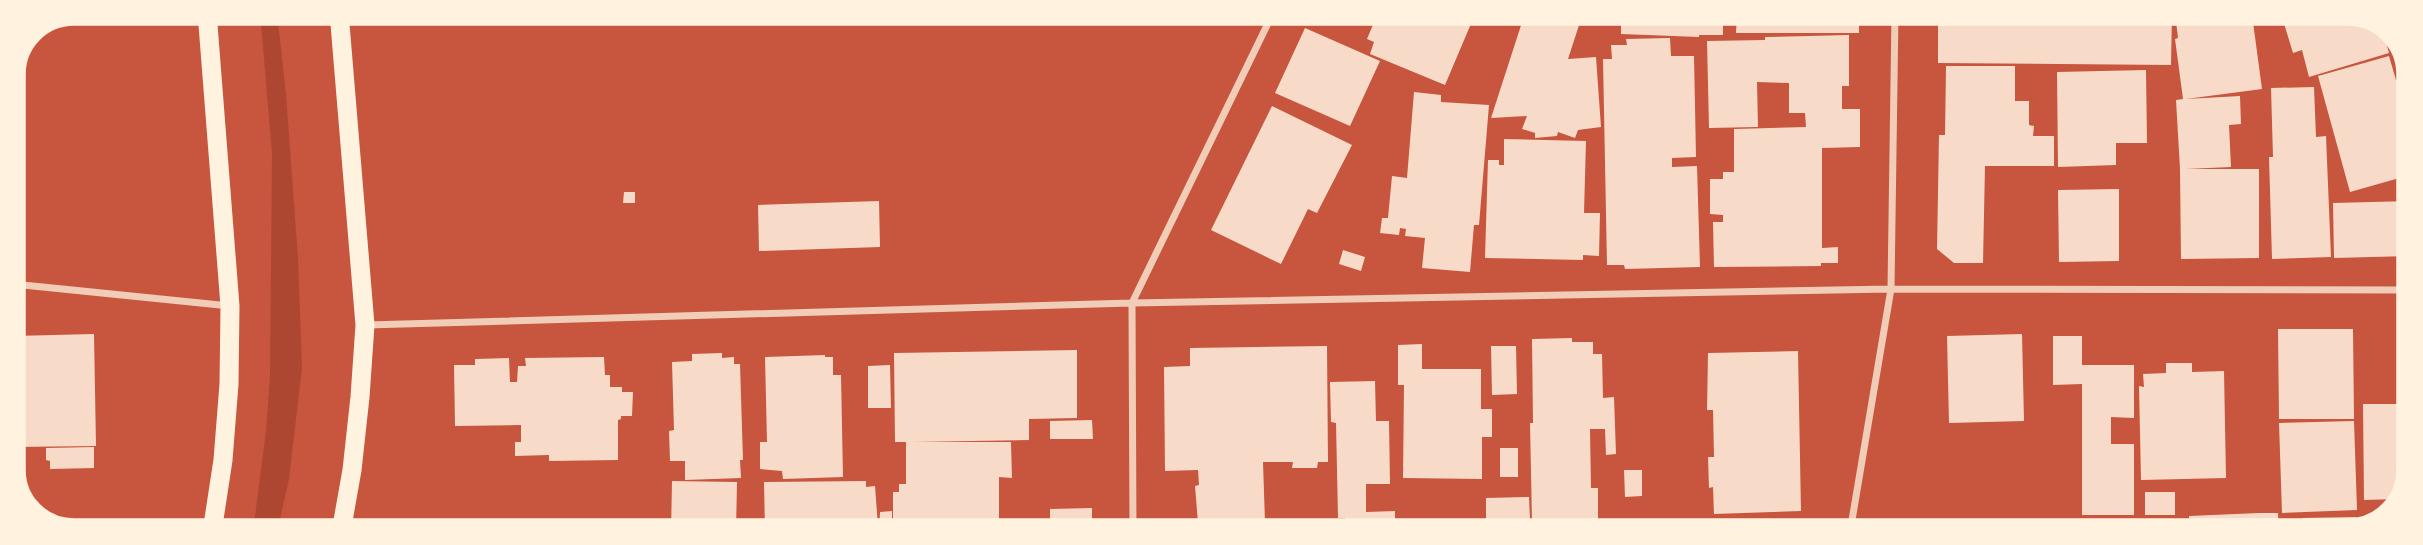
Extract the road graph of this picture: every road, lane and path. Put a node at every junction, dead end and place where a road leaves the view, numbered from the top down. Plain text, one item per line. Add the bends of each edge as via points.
1 (208, 24) edge
2 (340, 24) edge
3 (1268, 24) edge
4 (1895, 24) edge
5 (25, 285) edge
6 (1891, 289) junction
7 (2398, 290) edge
8 (1132, 303) junction
9 (230, 306) junction
10 (365, 325) junction
11 (214, 520) edge
12 (343, 520) edge
13 (1133, 520) edge
14 (1852, 520) edge

1 - 9 highway
2 - 10 highway
3 - 8 street
4 - 6 street
5 - 9 street
6 - 7 street
6 - 8 street
6 - 14 street
8 - 10 street
8 - 13 street
9 - 11 highway via 229,384
10 - 12 highway

